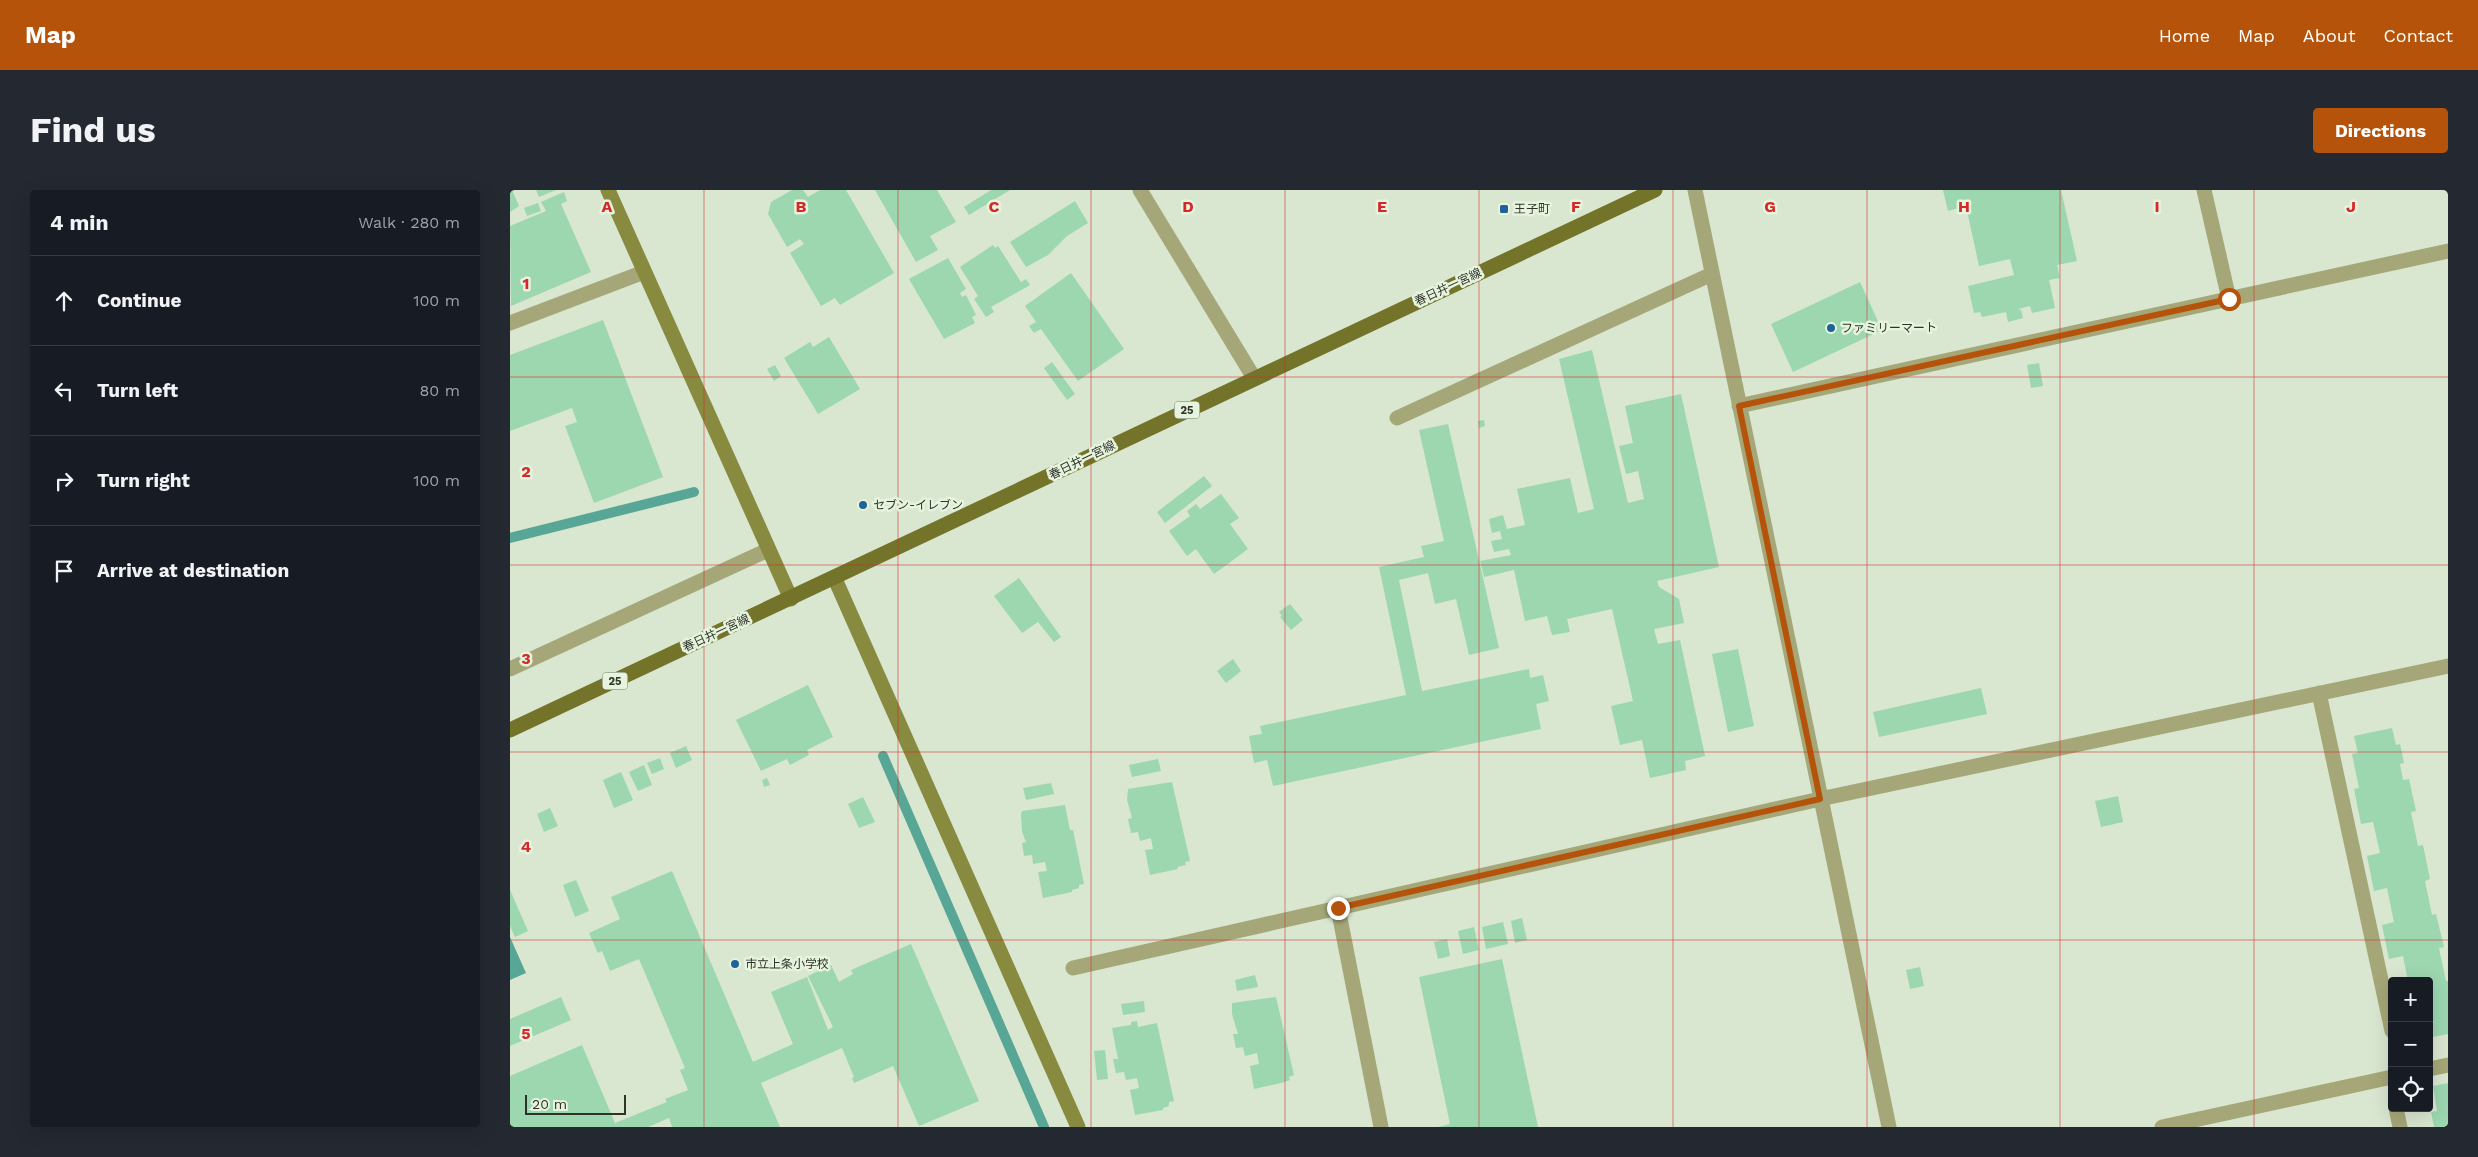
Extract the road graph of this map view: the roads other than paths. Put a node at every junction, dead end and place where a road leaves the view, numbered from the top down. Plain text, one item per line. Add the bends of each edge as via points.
1 (608, 190) edge
2 (1140, 190) edge
3 (1655, 190) edge
4 (1695, 190) edge
5 (2204, 190) edge
6 (2448, 251) edge
7 (644, 272) junction
8 (1712, 274) junction
9 (2229, 299) junction
10 (510, 323) edge
11 (1254, 378) junction
12 (1739, 406) junction
13 (1397, 418) dead end
14 (768, 550) junction
15 (835, 579) junction
16 (791, 599) junction
17 (2448, 666) edge
18 (510, 669) edge
19 (2319, 693) junction
20 (510, 730) edge
21 (1820, 799) junction
22 (1338, 908) junction
23 (1073, 968) dead end
24 (2390, 1022) edge
25 (2448, 1064) edge
26 (2433, 1068) edge
27 (2388, 1083) edge
28 (2397, 1112) edge
29 (2179, 1125) edge
30 (1078, 1127) edge
31 (1381, 1127) edge
32 (1889, 1127) edge
33 (2162, 1127) edge
34 (2400, 1127) edge

1 - 7 street
2 - 11 street
3 - 11 main road, 春日井一宮線 / 25
4 - 8 street
5 - 9 street
6 - 9 street
7 - 10 street
7 - 14 street
8 - 12 street
8 - 13 street
9 - 12 street
11 - 15 main road, 春日井一宮線 / 25
12 - 21 street
14 - 16 street
14 - 18 street
15 - 16 main road, 春日井一宮線 / 25
15 - 30 street
16 - 20 main road, 春日井一宮線 / 25
17 - 19 street
19 - 21 street
19 - 24 street
21 - 22 street
21 - 32 street
22 - 23 street
22 - 31 street
25 - 26 street
27 - 29 street
28 - 34 street
29 - 33 street

